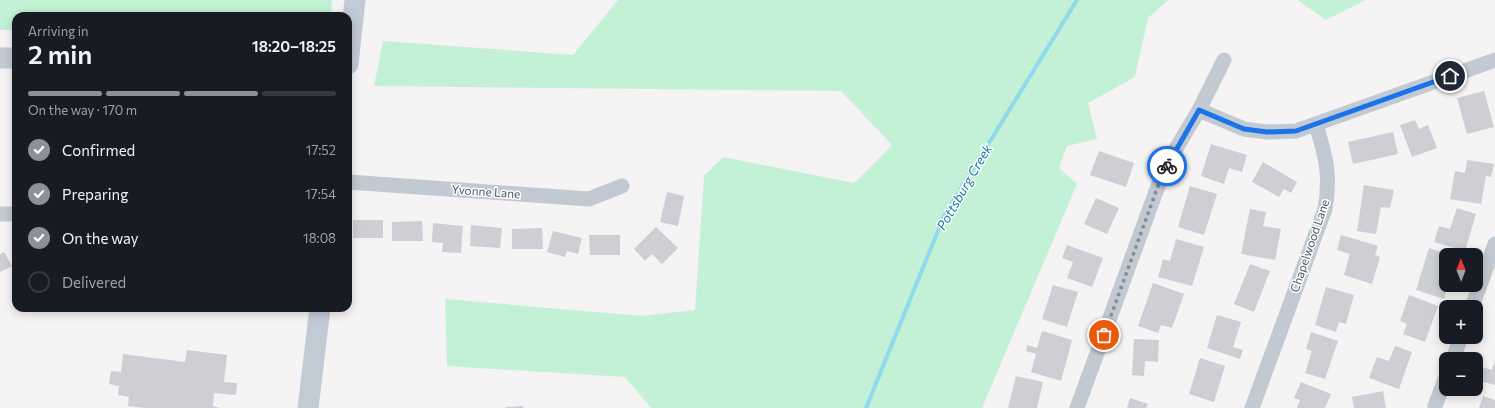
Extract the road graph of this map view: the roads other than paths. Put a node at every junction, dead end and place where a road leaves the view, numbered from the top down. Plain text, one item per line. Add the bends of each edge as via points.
1 (356, 0) edge
2 (352, 32) edge
3 (0, 58) edge
4 (12, 58) edge
5 (1224, 60) dead end
6 (1495, 60) edge
7 (1199, 110) junction
8 (1316, 125) junction
9 (352, 182) edge
10 (622, 186) dead end
11 (0, 214) edge
12 (12, 214) edge
13 (1495, 244) edge
14 (1475, 300) edge
15 (320, 312) edge
16 (1439, 395) edge
17 (1435, 406) dead end
18 (308, 408) edge
19 (1077, 408) edge
20 (1252, 408) edge

1 - 2 main road
3 - 4 main road
5 - 7 street
6 - 8 street
7 - 8 street via 1244,129 1267,132 1296,131
7 - 19 street via 1162,175
8 - 20 street, Chapelwood Lane via 1329,179 1325,209
9 - 10 street, Yvonne Lane via 589,199
11 - 12 street
13 - 14 street
15 - 18 main road
16 - 17 street

